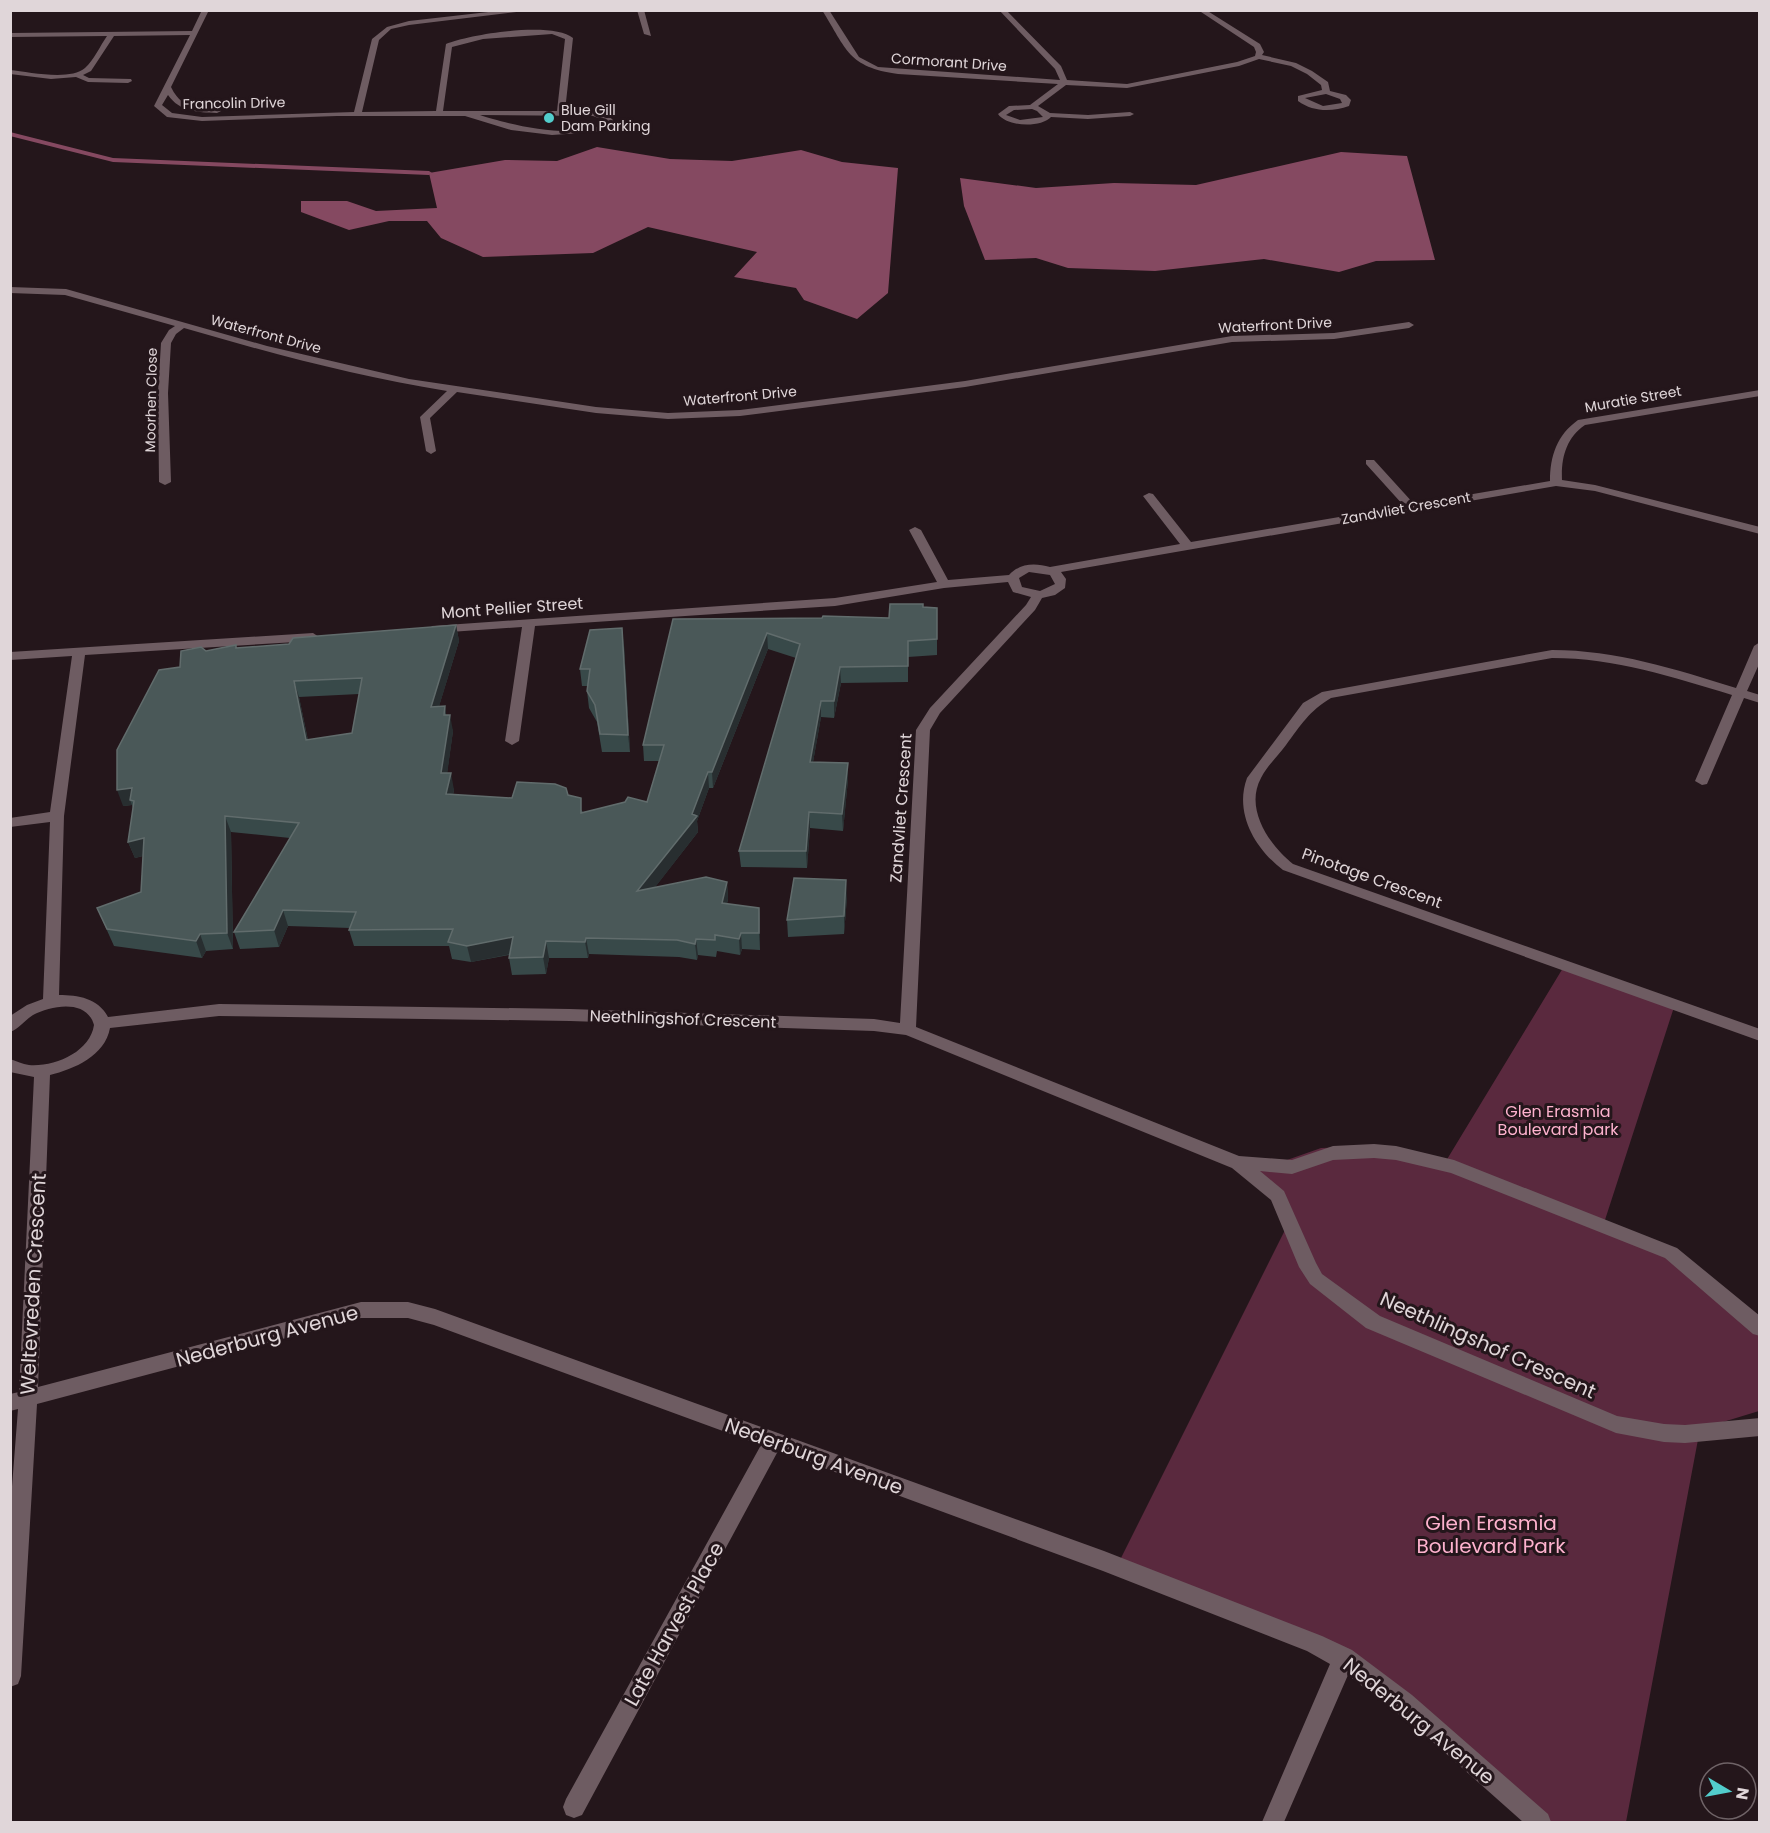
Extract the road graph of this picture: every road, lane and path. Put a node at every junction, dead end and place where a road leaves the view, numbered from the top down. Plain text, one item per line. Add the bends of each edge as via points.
1 (206, 10) edge
2 (530, 10) edge
3 (640, 10) edge
4 (825, 10) edge
5 (1002, 10) edge
6 (1201, 10) edge
7 (195, 33) junction
8 (112, 34) junction
9 (648, 34) dead end
10 (10, 35) edge
11 (1258, 57) junction
12 (10, 72) edge
13 (77, 75) junction
14 (128, 81) dead end
15 (1063, 84) junction
16 (168, 87) junction
17 (1326, 92) junction
18 (1032, 107) junction
19 (357, 114) junction
20 (439, 114) junction
21 (468, 114) junction
22 (561, 114) junction
23 (1130, 114) dead end
24 (301, 115) junction
25 (1048, 115) junction
26 (10, 290) edge
27 (182, 325) junction
28 (1409, 325) dead end
29 (454, 390) junction
30 (1760, 393) edge
31 (431, 451) dead end
32 (1370, 462) dead end
33 (165, 482) dead end
34 (1557, 483) junction
35 (1149, 496) dead end
36 (1412, 507) junction
37 (915, 530) dead end
38 (1760, 531) edge
39 (1188, 546) junction
40 (1050, 570) junction
41 (1013, 578) junction
42 (944, 584) junction
43 (1038, 595) junction
44 (529, 624) junction
45 (422, 630) edge
46 (327, 636) edge
47 (1760, 646) edge
48 (79, 652) junction
49 (10, 656) edge
50 (1738, 693) junction
51 (1760, 699) edge
52 (512, 741) dead end
53 (1702, 781) dead end
54 (57, 816) junction
55 (10, 823) edge
56 (51, 1002) junction
57 (103, 1023) junction
58 (10, 1026) edge
59 (908, 1030) junction
60 (1760, 1035) edge
61 (10, 1065) edge
62 (42, 1071) junction
63 (1238, 1163) junction
64 (1760, 1328) edge
65 (19, 1402) edge
66 (1760, 1427) edge
67 (773, 1442) junction
68 (1344, 1658) junction
69 (10, 1676) edge
70 (574, 1807) dead end
71 (1273, 1822) edge
72 (1540, 1822) edge

1 - 7 street, Francolin Drive
2 - 19 street via 409,23 384,32 376,39
3 - 9 street
4 - 15 street, Cormorant Drive via 856,58 876,69
5 - 15 street via 1058,68
6 - 11 street via 1257,46
7 - 8 street
7 - 16 street, Francolin Drive
8 - 10 street
8 - 13 street via 87,69
11 - 15 street, Cormorant Drive via 1134,86
11 - 17 street via 1304,68 1325,84
12 - 13 street
13 - 14 street via 88,80
15 - 18 street
16 - 24 street, Francolin Drive via 175,102 186,107
16 - 24 street, Francolin Drive via 158,106 178,117
17 - 17 street via 1343,97 1346,104 1321,108 1301,99 1307,93
18 - 25 street
18 - 25 street via 1012,108 1002,114 1019,122 1039,121
19 - 20 street, Francolin Drive
19 - 24 street, Francolin Drive
20 - 21 street, Francolin Drive
20 - 22 street via 449,46 472,39 552,32 569,38
21 - 22 street, Francolin Drive
21 - 22 street, Francolin Drive via 529,131 596,131 610,124 602,116
23 - 25 street
26 - 27 street, Waterfront Drive via 66,292
27 - 29 street, Waterfront Drive via 349,370
27 - 33 street, Moorhen Close via 166,343
28 - 29 street, Waterfront Drive via 1317,337 1232,339 965,384 715,415 626,414
29 - 31 street via 425,417
30 - 34 street, Muratie Street via 1582,422 1567,434 1561,446
32 - 36 street
34 - 36 street, Zandvliet Crescent
34 - 38 street, Zandvliet Crescent via 1583,485
35 - 39 street
36 - 39 street, Zandvliet Crescent
37 - 42 street
39 - 40 street, Zandvliet Crescent
40 - 41 street, Zandvliet Crescent via 1028,568
40 - 43 street via 1058,574 1061,585 1048,594
41 - 42 street, Mont Pellier Street
41 - 43 street via 1017,589
42 - 44 street, Mont Pellier Street via 835,602
43 - 59 street, Zandvliet Crescent via 935,711 923,730
44 - 45 street, Mont Pellier Street
44 - 52 street
46 - 48 street
47 - 50 street
48 - 49 street
48 - 54 street
50 - 51 street, Pinotage Crescent
50 - 53 street
50 - 60 street, Pinotage Crescent via 1612,658 1569,653 1327,695 1308,706 1254,778 1247,798 1268,850 1294,870
54 - 55 street
54 - 56 street
56 - 57 street via 87,1003 99,1011
56 - 58 street via 30,1010
57 - 59 street, Neethlingshof Crescent via 219,1010 581,1015 847,1024
57 - 62 street via 99,1038 86,1054
59 - 63 street, Neethlingshof Crescent
61 - 62 street
62 - 65 street, Weltevreden Crescent
63 - 64 street, Neethlingshof Crescent via 1292,1167 1322,1155 1345,1152 1396,1153 1439,1162 1678,1256
63 - 66 street, Neethlingshof Crescent via 1278,1196 1316,1279 1373,1322 1616,1424 1686,1434
65 - 67 street, Nederburg Avenue via 334,1316 372,1309 408,1310
65 - 69 street, Weltevreden Crescent
67 - 68 street, Nederburg Avenue via 1104,1561
67 - 70 street, Late Harvest Place
68 - 71 street
68 - 72 street, Nederburg Avenue via 1415,1713

